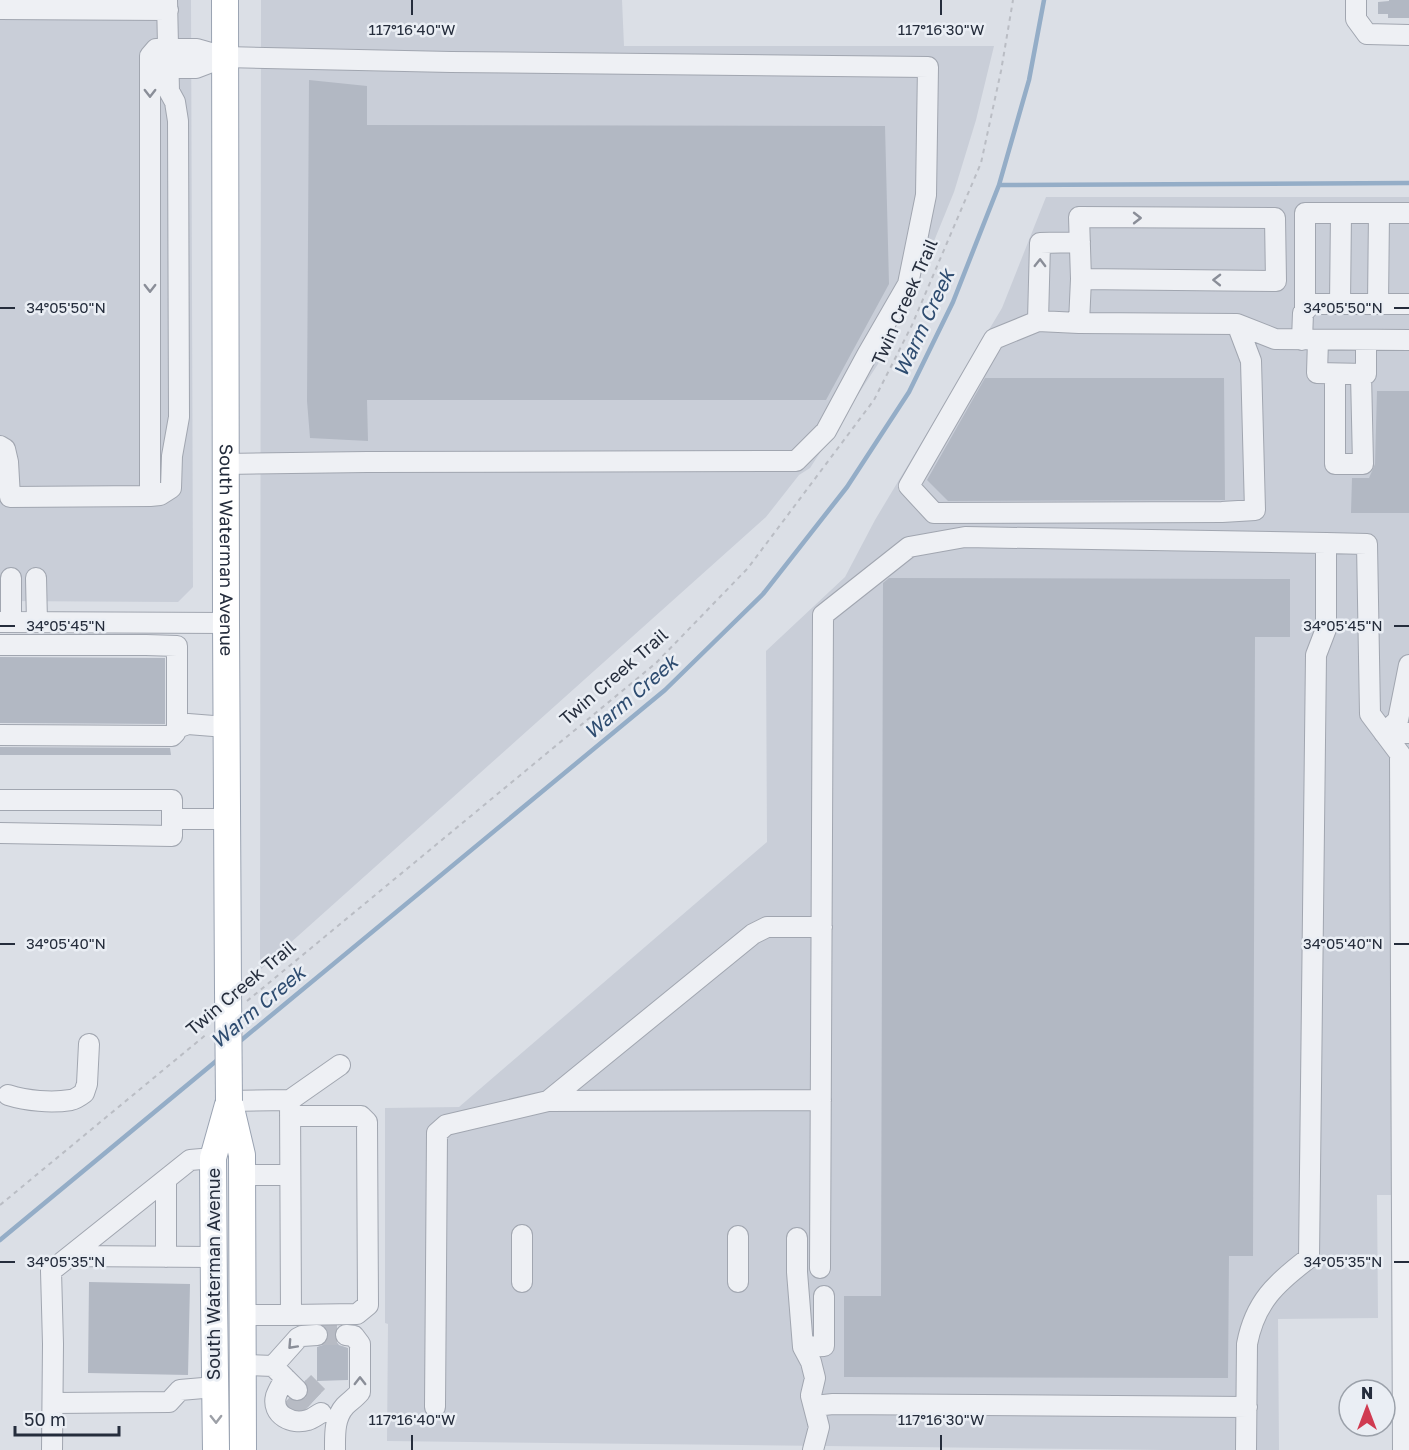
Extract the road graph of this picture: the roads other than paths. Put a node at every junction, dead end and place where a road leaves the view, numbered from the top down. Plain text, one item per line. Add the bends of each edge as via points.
1 (225, 0) edge
2 (1356, 0) edge
3 (167, 5) edge
4 (0, 9) edge
5 (1409, 35) edge
6 (225, 57) junction
7 (168, 58) junction
8 (1341, 213) junction
9 (1379, 213) junction
10 (1409, 213) edge
11 (1080, 242) junction
12 (1080, 279) junction
13 (1340, 304) junction
14 (1378, 304) junction
15 (1409, 304) edge
16 (1305, 308) junction
17 (1038, 321) junction
18 (1079, 323) junction
19 (1237, 324) junction
20 (1310, 340) junction
21 (1366, 340) junction
22 (1409, 340) edge
23 (1335, 374) junction
24 (1361, 374) junction
25 (0, 446) edge
26 (225, 465) junction
27 (150, 496) junction
28 (1326, 543) junction
29 (10, 578) dead end
30 (36, 578) dead end
31 (5, 622) edge
32 (37, 622) junction
33 (226, 623) junction
34 (0, 645) edge
35 (1409, 665) edge
36 (177, 728) junction
37 (226, 728) junction
38 (1384, 733) junction
39 (1409, 733) edge
40 (0, 735) edge
41 (0, 800) edge
42 (172, 819) junction
43 (227, 819) junction
44 (0, 833) edge
45 (1405, 834) edge
46 (822, 927) junction
47 (89, 1044) dead end
48 (340, 1065) dead end
49 (8, 1095) dead end
50 (821, 1100) junction
51 (229, 1101) junction
52 (548, 1101) junction
53 (290, 1108) junction
54 (213, 1158) junction
55 (242, 1175) junction
56 (290, 1175) junction
57 (166, 1180) junction
58 (1405, 1199) edge
59 (522, 1235) dead end
60 (738, 1236) dead end
61 (797, 1238) dead end
62 (70, 1256) junction
63 (166, 1257) junction
64 (213, 1257) junction
65 (820, 1268) dead end
66 (522, 1282) dead end
67 (738, 1282) dead end
68 (824, 1296) dead end
69 (242, 1315) junction
70 (291, 1315) junction
71 (1406, 1327) edge
72 (317, 1335) tunnel mouth
73 (346, 1335) dead end
74 (803, 1349) junction
75 (243, 1365) junction
76 (215, 1387) junction
77 (304, 1396) junction
78 (812, 1400) junction
79 (53, 1403) junction
80 (435, 1407) dead end
81 (1246, 1407) junction
82 (52, 1450) edge
83 (216, 1450) edge
84 (243, 1450) edge
85 (335, 1450) edge
86 (813, 1450) edge
87 (1246, 1450) edge
88 (1403, 1450) edge

1 - 6 main road, South Waterman Avenue
2 - 5 street via 1356,19 1367,34
3 - 4 street
3 - 7 street
6 - 7 street via 196,49
6 - 26 main road, South Waterman Avenue
6 - 26 street via 928,67 927,195 908,284 826,431 796,461
7 - 27 street via 169,92 178,121 179,417 171,488
7 -> 27 street via 156,49 150,56
8 - 9 street
8 - 13 street
8 - 16 street via 1305,213
9 - 10 street
9 - 14 street
11 - 12 street
11 -> 12 street via 1079,217 1275,219 1276,281
17 -> 11 street via 1040,243
12 - 18 street
13 - 14 street
13 - 16 street via 1311,304
14 - 15 street
16 - 20 street via 1302,313
17 - 18 street
17 - 19 street via 994,339 909,486 934,513 1255,510 1251,361
18 - 19 street
19 - 20 street via 1275,339
20 - 21 street
20 - 23 street via 1317,373
21 - 22 street
21 - 24 street via 1366,374
23 - 24 street
23 - 24 street via 1335,464 1363,464
25 - 27 street via 5,449 8,462 10,497
26 - 33 main road, South Waterman Avenue
28 - 38 street via 1367,544 1370,714
28 - 46 street via 965,537 909,547 824,615
28 - 81 street via 1326,629 1316,655 1309,1258 1286,1275 1260,1305 1250,1327
29 - 31 street
30 - 32 street
31 - 32 street
32 - 33 street
33 - 37 main road, South Waterman Avenue
34 - 36 street via 177,646
35 - 38 street via 1398,720
36 - 37 street via 188,724
36 - 40 street via 169,737
37 - 43 main road, South Waterman Avenue
38 - 39 street
38 - 45 street via 1400,754
41 - 42 street via 172,800
42 - 43 street
42 - 44 street via 172,836
43 - 51 main road, South Waterman Avenue, bridge via 234,998
45 - 58 street
46 - 50 street
46 - 52 street via 766,927 753,934
47 - 49 street via 87,1084 84,1093 73,1100 19,1099
48 - 53 street
50 - 52 street
50 - 65 street
51 - 53 street
51 - 54 main road, South Waterman Avenue
51 - 55 main road, South Waterman Avenue via 242,1155
52 - 80 street via 446,1125 437,1133
53 - 56 street
53 - 70 street via 362,1116 367,1122 368,1305 357,1314
54 - 57 street via 190,1160
54 - 64 main road, South Waterman Avenue
54 - 69 main road via 227,1164 227,1292
55 - 56 street
55 - 69 main road, South Waterman Avenue
56 - 70 street
57 - 62 street
57 - 63 street
58 - 71 street
59 - 66 street
60 - 67 street
61 - 74 street
62 - 63 street
62 - 79 street via 51,1271
63 - 64 street
64 - 76 main road, South Waterman Avenue
68 - 74 street via 824,1346
69 - 70 street
69 - 75 main road, South Waterman Avenue
71 - 88 street
72 -> 77 street via 298,1338
77 -> 73 street via 343,1408 356,1398 360,1392 360,1344 354,1336
74 - 78 street via 801,1372
75 - 77 street
75 - 84 main road, South Waterman Avenue
76 - 79 street via 180,1390 169,1402
76 -> 83 main road, South Waterman Avenue
77 - 85 street
78 - 81 street via 844,1404
78 - 86 street via 819,1427
79 - 82 street
81 - 87 street

